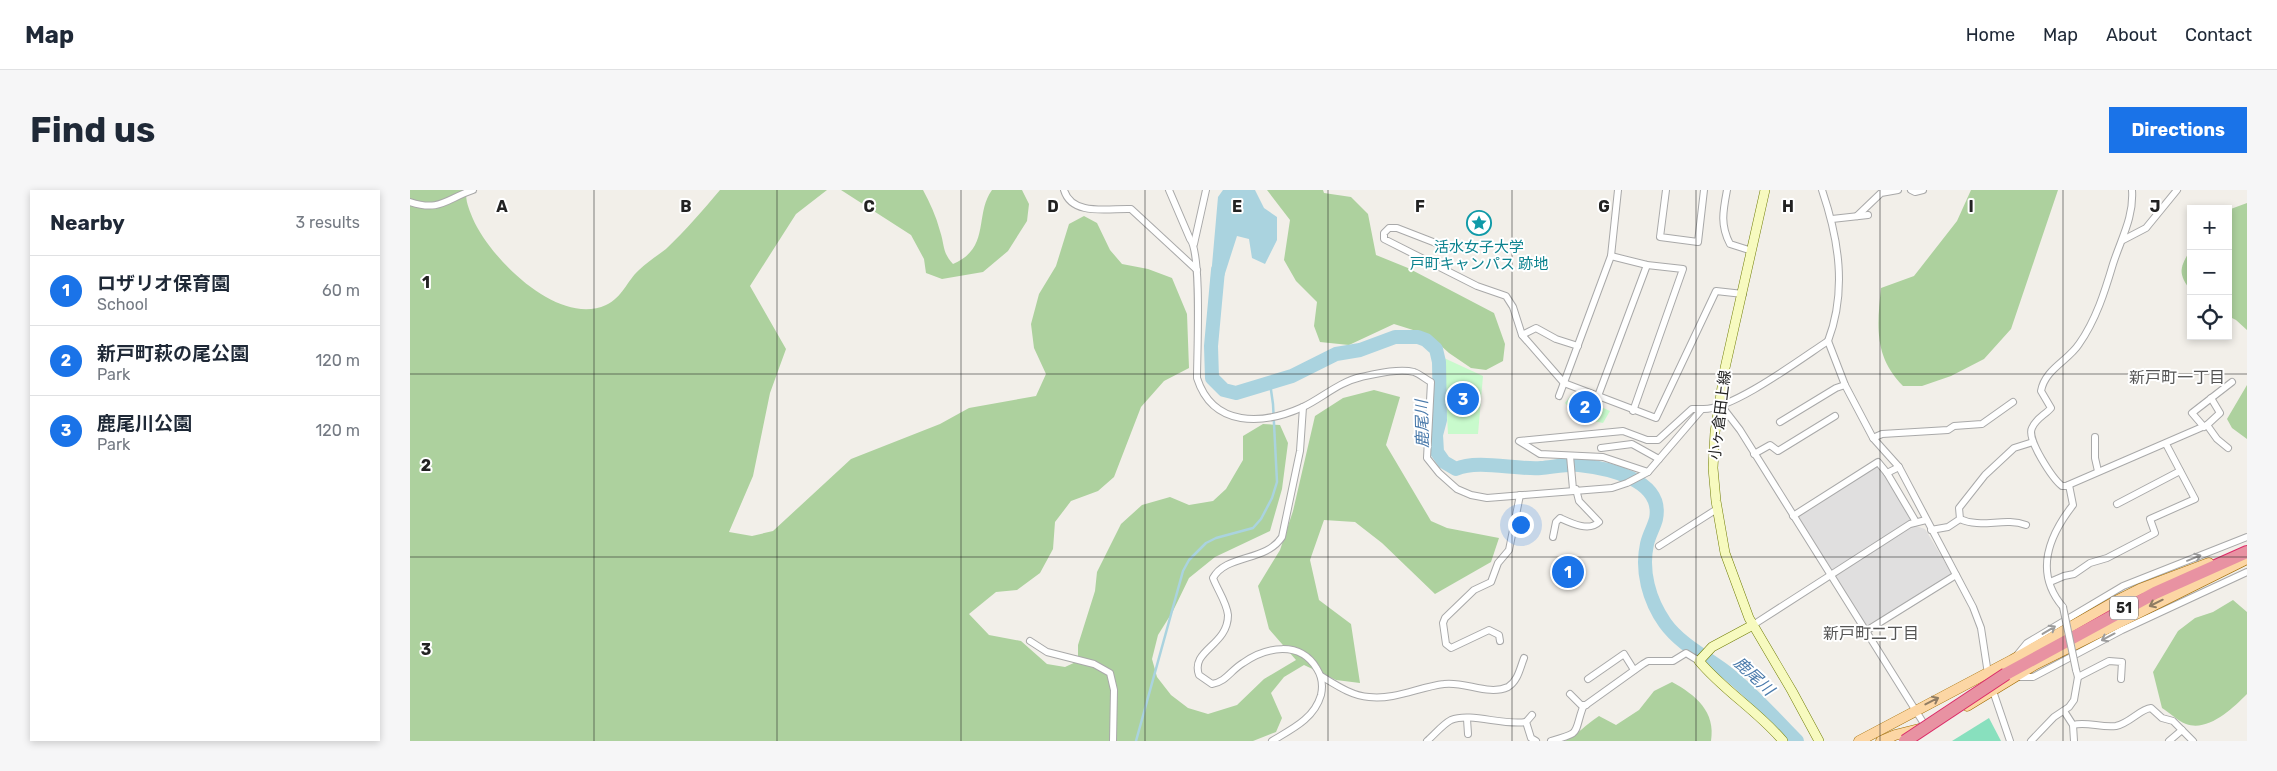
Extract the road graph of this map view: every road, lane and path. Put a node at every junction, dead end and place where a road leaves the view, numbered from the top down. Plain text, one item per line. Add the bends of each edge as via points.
1 (473, 190) edge
2 (1064, 190) edge
3 (1169, 190) edge
4 (1206, 190) edge
5 (1618, 190) edge
6 (1666, 190) edge
7 (1704, 190) edge
8 (1727, 190) edge
9 (1765, 190) edge
10 (1822, 190) edge
11 (1898, 190) edge
12 (1911, 190) edge
13 (1924, 190) edge
14 (2132, 190) edge
15 (2178, 190) edge
16 (410, 202) edge
17 (1868, 214) dead end
18 (1857, 216) junction
19 (1832, 219) junction
20 (2123, 240) junction
21 (1194, 244) junction
22 (1446, 247) dead end
23 (1752, 251) junction
24 (1610, 256) junction
25 (1647, 265) junction
26 (1197, 270) junction
27 (1743, 294) junction
28 (1522, 336) junction
29 (1828, 342) junction
30 (1578, 346) junction
31 (2232, 382) dead end
32 (1564, 383) junction
33 (1845, 385) junction
34 (1558, 396) dead end
35 (1598, 396) junction
36 (2211, 398) junction
37 (2013, 402) dead end
38 (1720, 404) junction
39 (1304, 407) junction
40 (1702, 409) junction
41 (1633, 411) junction
42 (1835, 416) dead end
43 (1780, 422) dead end
44 (2205, 426) junction
45 (2095, 437) dead end
46 (1873, 438) junction
47 (2033, 442) junction
48 (2166, 444) junction
49 (1601, 448) dead end
50 (2228, 448) dead end
51 (1754, 454) junction
52 (1570, 456) junction
53 (1659, 459) junction
54 (1899, 467) junction
55 (2181, 467) junction
56 (2098, 470) junction
57 (1648, 472) junction
58 (1887, 473) junction
59 (2069, 485) junction
60 (1575, 489) junction
61 (1520, 495) junction
62 (2116, 504) dead end
63 (1716, 509) junction
64 (1793, 516) junction
65 (1960, 519) junction
66 (1926, 520) junction
67 (1916, 522) junction
68 (2026, 525) dead end
69 (1931, 530) junction
70 (2247, 537) edge
71 (1553, 538) dead end
72 (1659, 546) dead end
73 (2247, 550) edge
74 (2247, 559) edge
75 (2247, 572) edge
76 (1956, 574) junction
77 (1832, 575) junction
78 (2050, 582) junction
79 (1753, 625) junction
80 (1866, 631) junction
81 (1030, 641) dead end
82 (1500, 641) dead end
83 (1524, 658) dead end
84 (2012, 660) junction
85 (1699, 661) junction
86 (1634, 670) junction
87 (1988, 672) junction
88 (2077, 673) junction
89 (1320, 676) junction
90 (2011, 676) junction
91 (1588, 679) dead end
92 (2121, 680) dead end
93 (1993, 691) junction
94 (1570, 694) dead end
95 (1586, 705) junction
96 (1915, 710) junction
97 (2064, 710) junction
98 (1532, 715) dead end
99 (1467, 719) junction
100 (1526, 722) junction
101 (2073, 725) junction
102 (1926, 727) junction
103 (2182, 730) junction
104 (1468, 734) dead end
105 (1283, 738) edge
106 (1113, 741) edge
107 (1272, 741) edge
108 (1427, 741) edge
109 (1536, 741) edge
110 (1551, 741) edge
111 (1783, 741) edge
112 (1819, 741) edge
113 (1859, 741) edge
114 (1881, 741) edge
115 (1906, 741) edge
116 (2010, 741) edge
117 (2031, 741) edge
118 (2074, 741) edge
119 (2169, 741) edge
120 (2193, 741) edge

1 - 16 street via 432,207
2 - 26 street via 1072,202 1086,209 1131,209
3 - 21 street
4 - 21 street
5 - 24 street
6 - 7 street via 1660,237 1698,242
8 - 23 street via 1722,220 1724,232 1730,244
9 - 23 main road, 小ヶ倉田上線
10 - 19 street
11 - 18 street via 1881,193
12 - 13 street
14 - 20 street via 2133,200
15 - 20 street via 2146,228
17 - 18 street
18 - 19 street
19 - 29 street via 1840,289 1837,315
20 - 47 street via 2089,327 2075,350 2045,380 2041,391 2051,408 2031,428
21 - 26 street
22 - 28 street via 1397,228 1389,228 1384,233 1384,239 1477,286 1506,296
23 - 27 main road, 小ヶ倉田上線
24 - 25 street
24 - 30 street
25 - 35 street
25 - 41 street via 1682,270
26 - 39 street via 1197,370 1201,390 1229,416 1260,419
27 - 38 main road, 小ヶ倉田上線
27 - 41 street via 1716,291 1656,418
28 - 30 street via 1536,328
28 - 32 street
29 - 33 street
29 - 38 street via 1736,398
30 - 32 street
31 - 36 street
32 - 34 street
32 - 35 street
33 - 43 street
33 - 46 street
35 - 41 street
36 - 44 street via 2220,414
36 - 44 street via 2192,413
37 - 46 street via 1982,424 1954,426 1948,430 1882,434
38 - 40 street
38 - 51 street
38 - 63 main road, 小ヶ倉田上線 via 1714,468
39 - 61 street via 1359,377 1414,372 1430,382 1427,458 1432,466 1464,493 1488,498
39 - 89 street via 1300,451 1282,537 1264,552 1216,572 1214,578 1228,612 1226,628 1219,640 1200,658 1197,669 1204,680 1217,683 1252,658 1272,650 1288,649 1311,660
40 - 52 street via 1692,409 1658,440 1647,440 1623,431 1519,441 1540,454
40 - 53 street
42 - 51 street via 1778,451 1770,445
44 - 48 street
44 - 50 street
45 - 56 street
46 - 54 street
47 - 59 street via 2058,483
47 - 65 street via 2014,448 1985,475 1959,508
48 - 55 street
48 - 56 street
49 - 53 street via 1632,444
51 - 64 street
52 - 57 street via 1614,459
52 - 60 street
53 - 57 street
54 - 58 street
54 - 66 street
55 - 62 street
55 - 78 street via 2195,498 2150,520 2155,533 2108,558 2090,563 2074,574
56 - 59 street
57 - 60 street via 1612,488
58 - 64 street via 1878,462
58 - 67 street
59 - 78 street via 2073,505 2053,536 2045,570
60 - 61 street
60 - 71 street via 1579,501 1599,522 1585,526 1560,518
61 - 82 street via 1509,550 1498,563 1491,582 1474,590 1443,622 1446,644 1451,648 1489,630 1499,635
63 - 72 street
63 - 79 main road, 小ヶ倉田上線 via 1725,553
64 - 77 street
65 - 68 street
65 - 69 street via 1948,527
66 - 67 street
66 - 69 street
67 - 77 street
69 - 76 street
84 -> 70 street via 2027,643 2123,586
73 - 84 main road, 51 via 2140,589
73 - 90 highway, 51 via 2155,593
74 -> 90 main road, 51
75 -> 90 street via 2122,630 2033,678
76 - 80 street
76 - 87 street via 1981,628
77 - 79 street
77 - 80 street
78 - 88 street, bridge via 2063,607
79 - 85 main road via 1712,646
79 - 112 main road, 小ヶ倉田上線
80 - 96 street
81 - 106 street via 1047,652 1094,664 1110,673 1114,690
83 - 89 street via 1517,679 1496,690 1444,684 1396,696 1369,697 1351,693
84 - 87 main road, 51
85 - 86 street via 1686,653 1672,661 1648,661
85 - 111 main road
86 - 91 street via 1624,654
86 - 95 street
87 - 93 street
96 -> 87 main road, 51
88 - 92 street via 2109,661 2122,662
88 - 97 street via 2074,700
89 - 105 street via 1322,693 1314,710
90 - 93 main road, 51
90 - 115 highway, 51, bridge
93 - 102 main road, 51
93 - 116 street
94 - 95 street via 1578,703
95 - 110 street via 1574,734
96 - 102 street
96 - 113 main road, 51
97 - 101 street
97 - 117 street
98 - 100 street
99 - 100 street
99 - 104 street
99 - 108 street via 1451,720
100 - 109 street via 1531,738
101 - 103 street via 2081,722 2093,726 2116,726 2148,708 2173,721
101 - 118 street
102 - 114 main road, 51 via 1895,734
103 - 119 street
103 - 120 street
105 - 107 street

